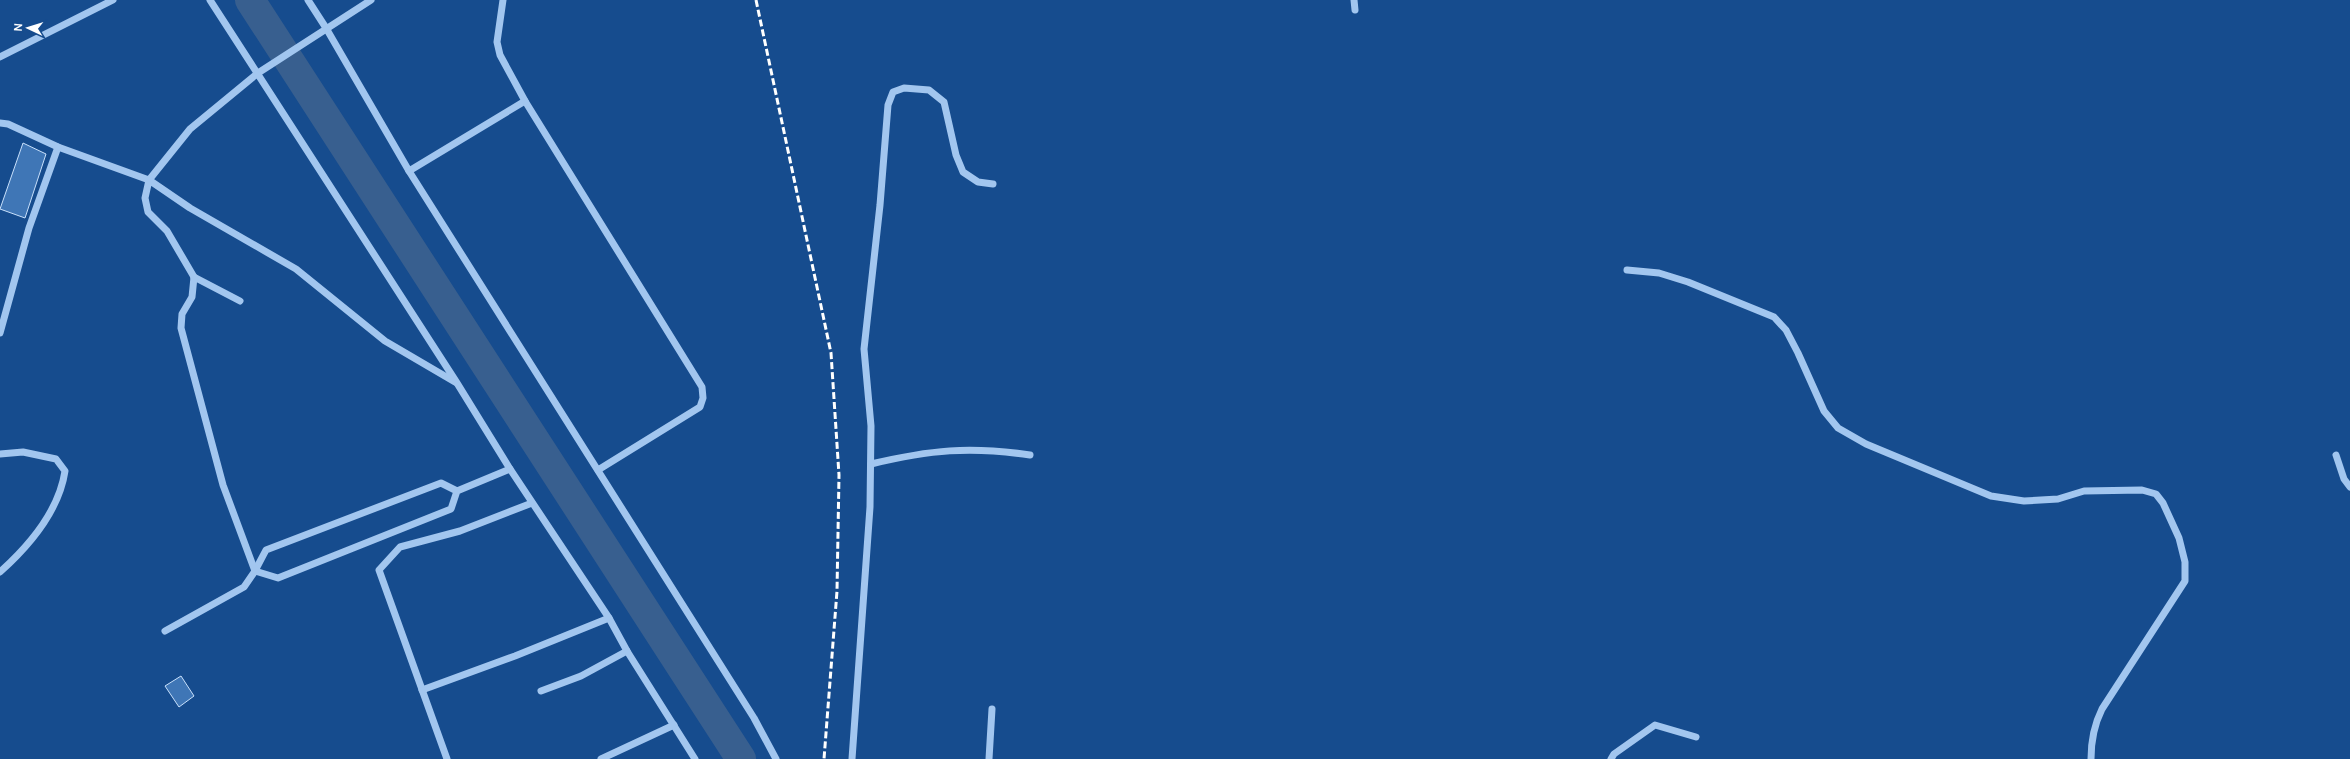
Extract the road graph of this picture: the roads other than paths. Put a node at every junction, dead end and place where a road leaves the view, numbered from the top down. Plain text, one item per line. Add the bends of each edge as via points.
1 (113, 0) edge
2 (210, 0) edge
3 (308, 0) edge
4 (372, 0) edge
5 (503, 0) edge
6 (1354, 0) edge
7 (1355, 10) dead end
8 (326, 28) junction
9 (0, 57) edge
10 (258, 73) junction
11 (525, 101) junction
12 (0, 123) edge
13 (58, 147) junction
14 (409, 171) junction
15 (150, 180) junction
16 (993, 184) dead end
17 (1627, 270) dead end
18 (194, 277) junction
19 (240, 301) dead end
20 (0, 333) edge
21 (457, 383) junction
22 (0, 454) edge
23 (1030, 455) dead end
24 (2336, 455) dead end
25 (870, 464) junction
26 (510, 469) junction
27 (598, 470) junction
28 (2350, 487) edge
29 (457, 491) junction
30 (532, 503) junction
31 (255, 571) junction
32 (0, 572) edge
33 (609, 618) junction
34 (165, 631) dead end
35 (627, 651) junction
36 (422, 690) junction
37 (541, 691) dead end
38 (992, 709) dead end
39 (674, 725) junction
40 (1696, 737) dead end
41 (447, 759) edge
42 (601, 759) edge
43 (695, 759) edge
44 (776, 759) edge
45 (852, 759) edge
46 (989, 759) edge
47 (1611, 759) edge
48 (2091, 759) edge

1 - 9 street
2 - 10 street
3 - 8 street
4 - 8 street
5 - 11 street via 497,42 500,55
6 - 7 street
8 - 10 street
8 - 14 street
10 - 15 street via 190,129
10 - 21 street
11 - 14 street
11 - 27 street via 702,387 703,398 700,407
12 - 13 street via 8,124
13 - 15 street
13 - 20 street via 27,235
14 - 27 street
15 - 18 street via 145,198 148,212 167,231
15 - 21 street via 190,208 296,269 385,340
16 - 25 street via 978,182 963,172 956,155 944,102 929,90 904,88 893,92 888,105 864,349 871,426
17 - 48 street via 1659,273 1688,282 1774,317 1786,330 1824,411 1838,428 1866,444 1991,496 2024,501 2058,499 2084,491 2142,490 2156,494 2164,503 2180,538 2185,562 2185,581 2102,709 2095,724
18 - 19 street
18 - 31 street via 192,297 182,314 181,328 223,485
21 - 26 street
22 - 32 street via 23,452 56,459 66,471 63,488 46,520 14,560
23 - 25 street via 956,449 916,453
24 - 28 street via 2344,479
25 - 45 street via 870,507
26 - 29 street
26 - 30 street
27 - 44 street via 754,718
29 - 31 street via 441,483 266,550
29 - 31 street via 451,509 278,578
30 - 33 street
30 - 36 street via 460,531 400,547 378,570
31 - 34 street via 244,587
33 - 35 street
33 - 36 street
35 - 37 street via 581,676
35 - 39 street
36 - 41 street
38 - 46 street
39 - 42 street
39 - 43 street
40 - 47 street via 1655,725 1614,754

